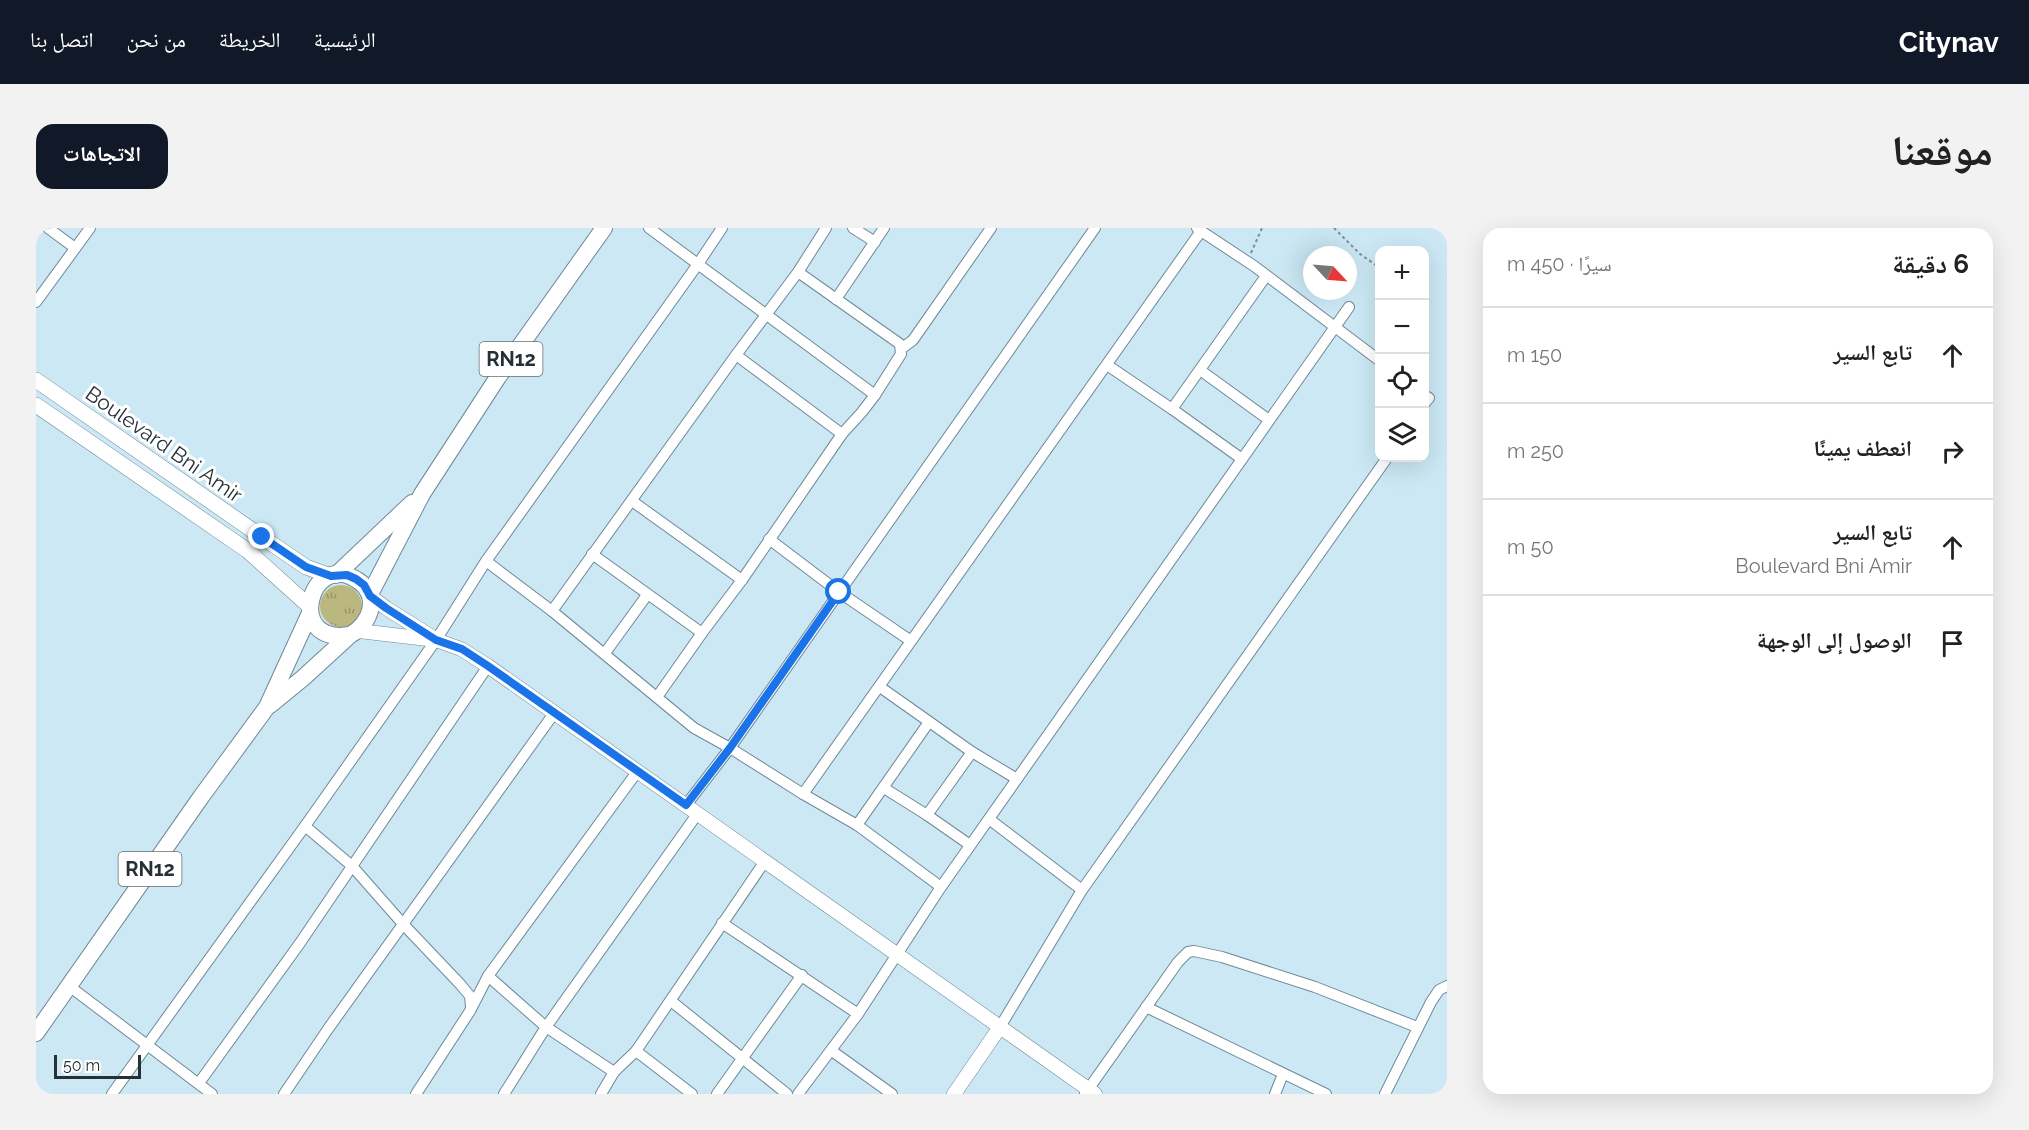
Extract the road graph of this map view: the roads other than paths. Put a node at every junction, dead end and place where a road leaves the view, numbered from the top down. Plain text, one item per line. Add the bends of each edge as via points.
1 (48, 228) edge
2 (90, 228) edge
3 (604, 228) edge
4 (649, 228) edge
5 (722, 228) edge
6 (826, 228) edge
7 (853, 228) edge
8 (884, 228) edge
9 (991, 228) edge
10 (1095, 228) edge
11 (1199, 229) edge
12 (875, 242) junction
13 (75, 248) junction
14 (699, 264) junction
15 (798, 272) junction
16 (1266, 276) junction
17 (836, 299) junction
18 (36, 302) edge
19 (1348, 307) dead end
20 (768, 315) junction
21 (1334, 327) junction
22 (901, 349) junction
23 (736, 355) junction
24 (1375, 357) edge
25 (1107, 364) junction
26 (1200, 370) junction
27 (36, 380) edge
28 (874, 395) junction
29 (36, 405) edge
30 (1172, 410) junction
31 (1269, 420) junction
32 (842, 434) junction
33 (1242, 459) junction
34 (1384, 462) edge
35 (422, 494) junction
36 (632, 501) junction
37 (769, 539) junction
38 (592, 554) junction
39 (486, 561) junction
40 (334, 575) junction
41 (742, 580) junction
42 (839, 592) junction
43 (370, 595) junction
44 (647, 595) junction
45 (310, 610) junction
46 (552, 611) junction
47 (355, 633) junction
48 (702, 633) junction
49 (436, 640) junction
50 (911, 641) junction
51 (604, 653) junction
52 (488, 666) junction
53 (880, 687) junction
54 (657, 698) junction
55 (267, 707) junction
56 (555, 712) junction
57 (929, 722) junction
58 (730, 748) junction
59 (972, 752) junction
60 (637, 772) junction
61 (1017, 779) junction
62 (884, 788) junction
63 (803, 794) junction
64 (686, 805) junction
65 (698, 813) junction
66 (927, 816) junction
67 (989, 819) junction
68 (857, 825) junction
69 (305, 826) junction
70 (970, 845) junction
71 (765, 861) junction
72 (352, 866) junction
73 (940, 887) junction
74 (1082, 890) junction
75 (722, 923) junction
76 (403, 924) junction
77 (898, 954) junction
78 (802, 975) junction
79 (488, 976) junction
80 (1447, 986) edge
81 (69, 987) junction
82 (671, 1001) junction
83 (1146, 1007) junction
84 (470, 1011) junction
85 (858, 1014) junction
86 (546, 1027) junction
87 (1000, 1027) junction
88 (1417, 1027) junction
89 (36, 1033) edge
90 (149, 1046) junction
91 (832, 1050) junction
92 (636, 1051) junction
93 (742, 1058) junction
94 (614, 1072) junction
95 (1283, 1074) junction
96 (199, 1083) junction
97 (1089, 1092) edge
98 (112, 1094) edge
99 (212, 1094) edge
100 (284, 1094) edge
101 (416, 1094) edge
102 (504, 1094) edge
103 (601, 1094) edge
104 (692, 1094) edge
105 (717, 1094) edge
106 (787, 1094) edge
107 (798, 1094) edge
108 (892, 1094) edge
109 (954, 1094) edge
110 (1275, 1094) edge
111 (1326, 1094) edge
112 (1385, 1094) edge

1 - 13 street
2 - 13 street
3 - 35 main road, RN12 via 498,377
4 - 14 street
5 - 14 street
6 - 15 street
7 - 12 street
8 - 12 street
9 - 22 street via 920,331
10 - 42 street
11 - 16 street
11 - 25 street
12 - 17 street
13 - 18 street
14 - 20 street
14 - 39 street
15 - 17 street
15 - 20 street
16 - 21 street
16 - 26 street
17 - 22 street via 898,341
19 - 21 street
20 - 23 street
20 - 28 street
21 - 24 street
21 - 31 street
22 - 28 street
23 - 32 street
23 - 36 street
25 - 30 street
25 - 50 street
26 - 30 street
26 - 31 street
27 - 40 main road, Boulevard Bni Amir via 306,567
28 - 32 street
29 - 45 main road, Boulevard Bni Amir via 248,551
30 - 33 street
31 - 33 street
32 - 37 street
33 - 61 street
34 - 74 street
35 - 40 main road, RN12
35 - 43 main road, RN12
36 - 38 street
36 - 41 street
37 - 41 street
37 - 42 street
38 - 44 street
38 - 46 street
39 - 46 street
39 - 49 street
40 - 43 main road via 356,579
40 - 45 main road, RN12 via 313,590
41 - 48 street
42 - 50 street
42 - 58 street
43 - 47 main road, RN12 via 370,615
43 - 49 street
44 - 48 street
44 - 51 street
45 - 47 main road via 314,623 330,636
45 - 55 main road, RN12
46 - 51 street
47 - 49 street
47 - 55 main road, RN12
48 - 54 street
49 - 52 street via 462,649
49 - 69 street
50 - 53 street
51 - 54 street
52 - 56 street
52 - 72 street
53 - 57 street
53 - 63 street
54 - 58 street via 694,728
55 - 81 main road, RN12
56 - 60 street
56 - 76 street
57 - 59 street
57 - 62 street
58 - 63 street
58 - 64 street
59 - 61 street
59 - 66 street
60 - 64 street
60 - 79 street
61 - 67 street
62 - 66 street
62 - 68 street
63 - 68 street
64 - 65 street
65 - 71 street
65 - 86 street
66 - 70 street
67 - 70 street
67 - 74 street
68 - 73 street
69 - 72 street
69 - 90 street
70 - 73 street
71 - 75 street
71 - 77 street
72 - 76 street
72 - 96 street
73 - 77 street
74 - 87 street
75 - 78 street
75 - 82 street
76 - 84 street via 470,996
76 - 100 street
77 - 85 street
77 - 87 street
78 - 85 street
78 - 93 street
79 - 84 street
79 - 86 street
80 - 88 street via 1439,990
81 - 89 main road, RN12
81 - 90 street
82 - 92 street
82 - 93 street
83 - 88 street via 1183,956 1194,951 1315,987
83 - 95 street
83 - 97 street
84 - 101 street
85 - 91 street
86 - 94 street
86 - 102 street
87 - 97 street
87 - 109 street
88 - 112 street
90 - 96 street
90 - 98 street
91 - 107 street
91 - 108 street
92 - 94 street
92 - 104 street
93 - 105 street
93 - 106 street
94 - 103 street
95 - 110 street
95 - 111 street
96 - 99 street

